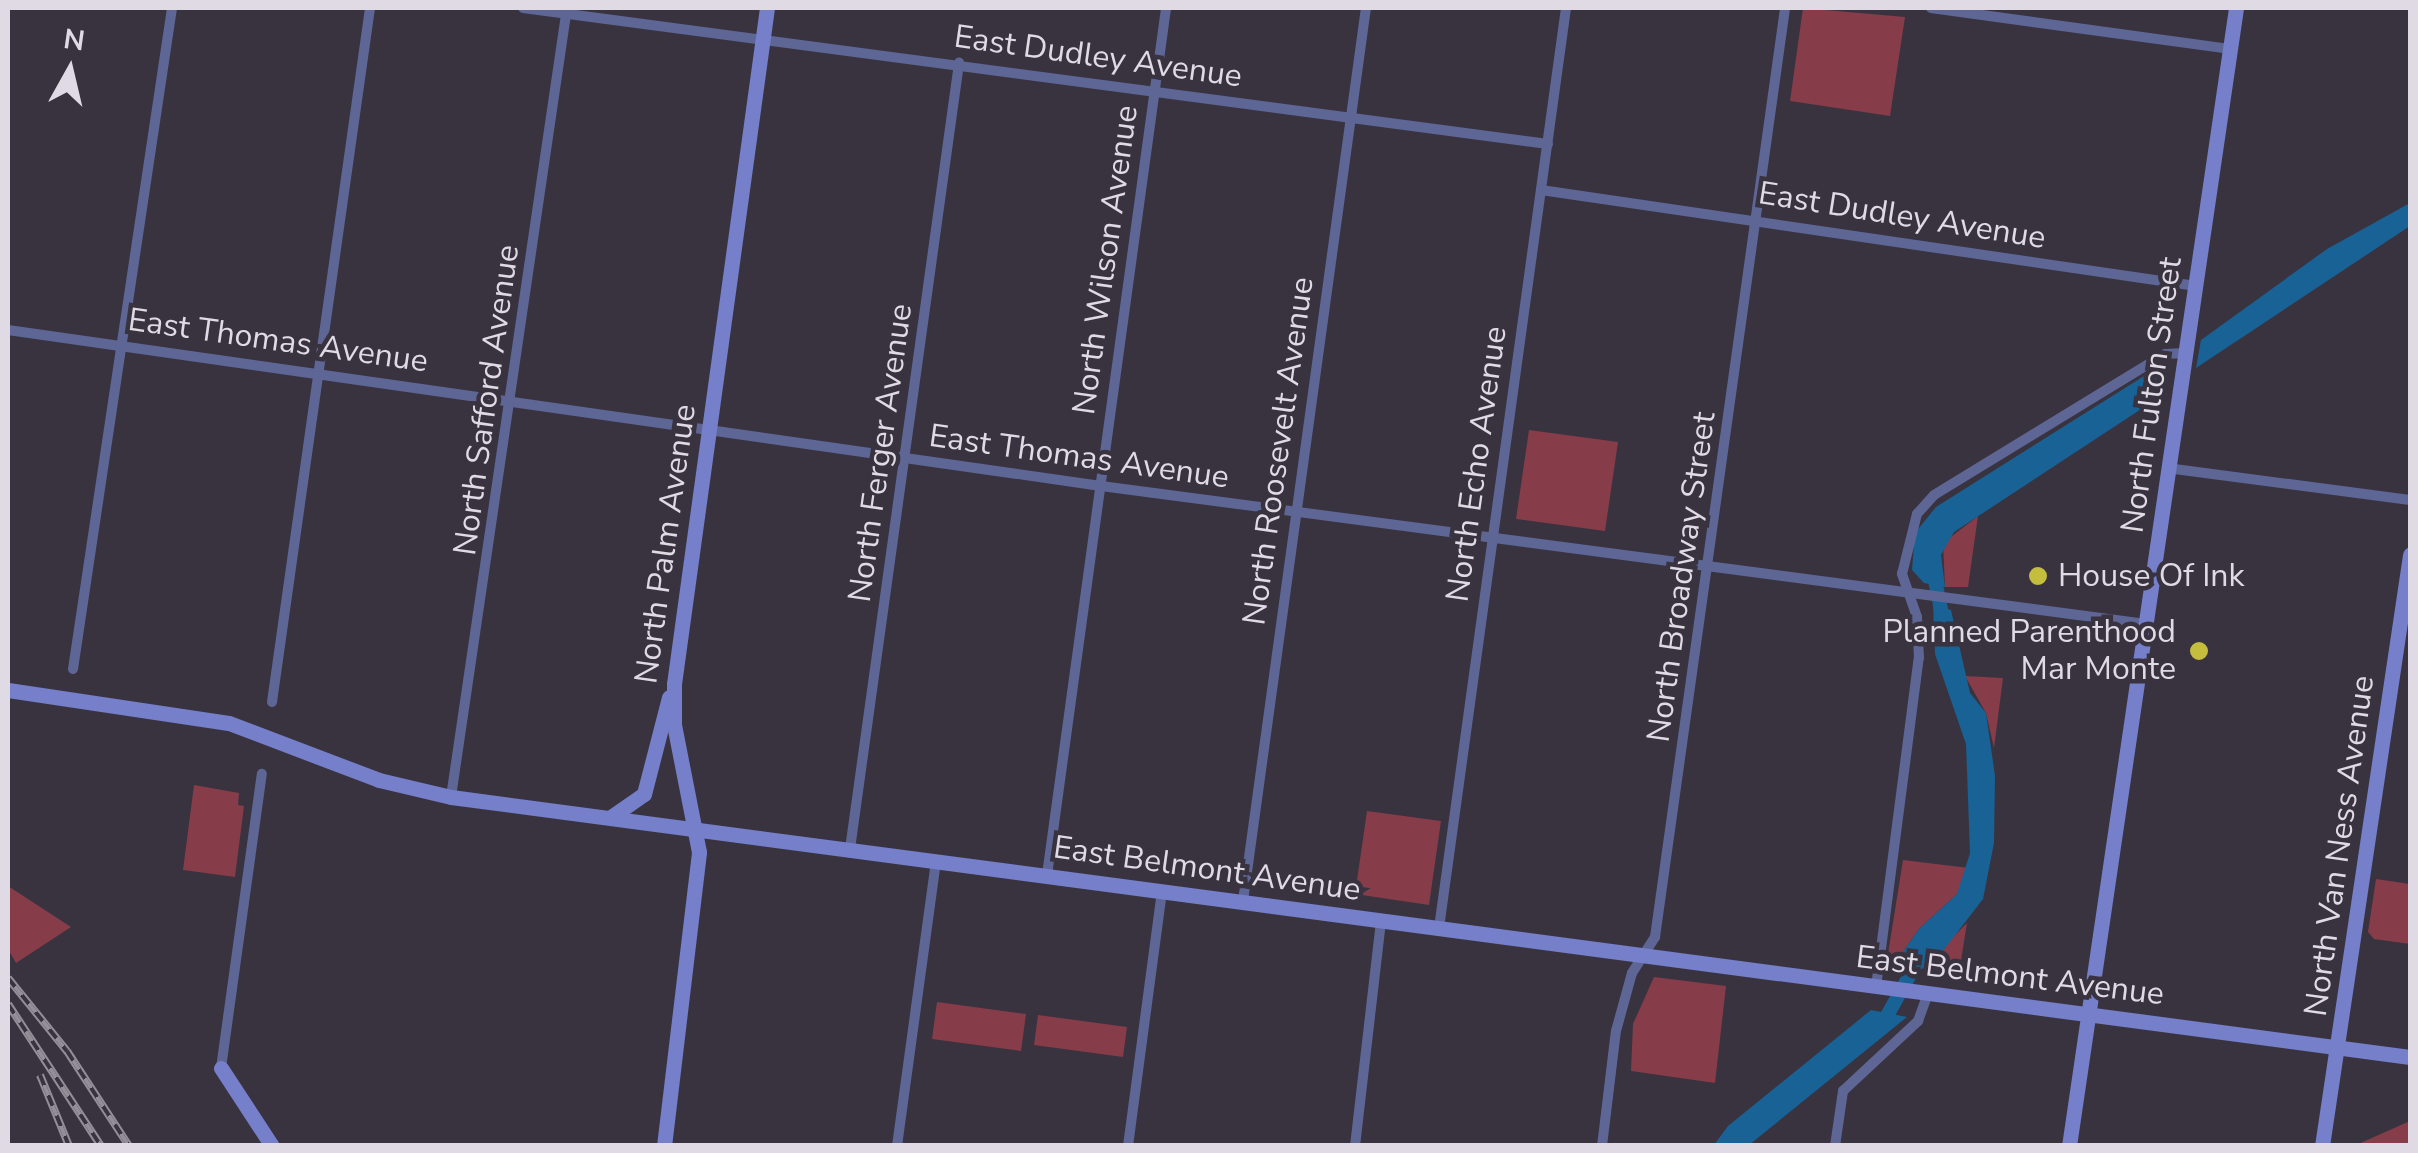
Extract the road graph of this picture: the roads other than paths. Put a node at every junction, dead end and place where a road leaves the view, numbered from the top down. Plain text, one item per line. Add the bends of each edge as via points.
1 (172, 8) edge
2 (370, 8) edge
3 (522, 8) edge
4 (767, 8) edge
5 (1166, 8) edge
6 (1366, 8) edge
7 (1566, 8) edge
8 (1785, 8) edge
9 (1930, 8) edge
10 (2236, 8) edge
11 (566, 10) edge
12 (763, 38) junction
13 (2229, 49) junction
14 (960, 63) junction
15 (1154, 91) junction
16 (1350, 116) junction
17 (1548, 144) junction
18 (1541, 190) junction
19 (1754, 218) junction
20 (2196, 286) junction
21 (8, 330) edge
22 (122, 344) junction
23 (2185, 355) junction
24 (316, 371) junction
25 (513, 400) junction
26 (710, 428) junction
27 (906, 458) junction
28 (2167, 468) junction
29 (1101, 486) junction
30 (2410, 500) edge
31 (1296, 511) junction
32 (1492, 536) junction
33 (2410, 555) edge
34 (1709, 565) junction
35 (1904, 590) junction
36 (2146, 624) junction
37 (73, 669) dead end
38 (674, 684) junction
39 (8, 690) edge
40 (272, 702) dead end
41 (262, 774) dead end
42 (451, 797) junction
43 (612, 817) junction
44 (698, 828) junction
45 (850, 849) junction
46 (936, 860) junction
47 (1048, 875) junction
48 (1162, 890) junction
49 (1242, 902) junction
50 (1380, 920) junction
51 (1439, 928) junction
52 (1642, 955) junction
53 (1880, 987) junction
54 (1923, 992) junction
55 (2087, 1013) junction
56 (2338, 1047) junction
57 (2410, 1057) edge
58 (221, 1068) joint
59 (272, 1146) edge
60 (664, 1146) edge
61 (897, 1146) edge
62 (1128, 1146) edge
63 (1356, 1146) edge
64 (1602, 1146) edge
65 (1834, 1146) edge
66 (2069, 1146) edge
67 (2322, 1146) edge

1 - 22 street
2 - 24 street
3 - 11 street, East Dudley Avenue
4 - 12 main road, North Palm Avenue
5 - 15 street, North Wilson Avenue
6 - 16 street, North Roosevelt Avenue
7 - 17 street, North Echo Avenue
8 - 19 street, North Broadway Street
9 - 13 street
10 - 13 main road, North Fulton Street
11 - 12 street, East Dudley Avenue
11 - 25 street, North Safford Avenue
12 - 14 street, East Dudley Avenue
12 - 26 main road, North Palm Avenue
13 - 20 main road, North Fulton Street
14 - 15 street, East Dudley Avenue
14 - 27 street, North Ferger Avenue
15 - 16 street, East Dudley Avenue
15 - 29 street, North Wilson Avenue
16 - 17 street, East Dudley Avenue
16 - 31 street, North Roosevelt Avenue
17 - 18 street, North Echo Avenue
18 - 19 street, East Dudley Avenue
18 - 32 street, North Echo Avenue
19 - 20 street, East Dudley Avenue
19 - 34 street, North Broadway Street
20 - 23 main road, North Fulton Street
21 - 22 street, East Thomas Avenue
22 - 24 street, East Thomas Avenue
22 - 37 street
23 - 28 main road, North Fulton Street
23 - 35 street via 2164,354 1934,495 1917,514 1906,544
24 - 25 street, East Thomas Avenue
24 - 40 street
25 - 26 street, East Thomas Avenue
25 - 42 street, North Safford Avenue
26 - 27 street, East Thomas Avenue
26 - 38 main road, North Palm Avenue
27 - 29 street, East Thomas Avenue
27 - 45 street, North Ferger Avenue
28 - 30 street
28 - 36 main road, North Fulton Street
29 - 31 street, East Thomas Avenue
29 - 47 street, North Wilson Avenue
31 - 32 street, East Thomas Avenue
31 - 49 street, North Roosevelt Avenue
32 - 34 street, East Thomas Avenue
32 - 51 street, North Echo Avenue
33 - 56 main road, North Van Ness Avenue
34 - 35 street, East Thomas Avenue
34 - 52 street, North Broadway Street via 1655,937
35 - 36 street, East Thomas Avenue
35 - 53 street via 1917,617 1919,658
36 - 55 main road, North Fulton Street
38 - 43 main road via 646,789
38 - 44 main road, North Palm Avenue via 674,725
39 - 42 main road, East Belmont Avenue via 240,725 378,780
41 - 58 street
42 - 43 main road, East Belmont Avenue
43 - 44 main road, East Belmont Avenue
44 - 45 main road, East Belmont Avenue
44 - 60 main road, North Palm Avenue via 696,898
45 - 46 main road, East Belmont Avenue
46 - 47 main road, East Belmont Avenue
46 - 61 street
47 - 48 main road, East Belmont Avenue
48 - 49 main road, East Belmont Avenue
48 - 62 street
49 - 50 main road, East Belmont Avenue
50 - 51 main road, East Belmont Avenue
50 - 63 street
51 - 52 main road, East Belmont Avenue
52 - 53 main road, East Belmont Avenue
52 - 64 street, North Broadway Street via 1616,1031
53 - 54 main road, East Belmont Avenue
54 - 55 main road, East Belmont Avenue
54 - 65 street via 1918,1021 1843,1092
55 - 56 main road, East Belmont Avenue
55 - 66 main road, North Fulton Street
56 - 57 main road, East Belmont Avenue
56 - 67 main road, North Van Ness Avenue
58 - 59 main road

